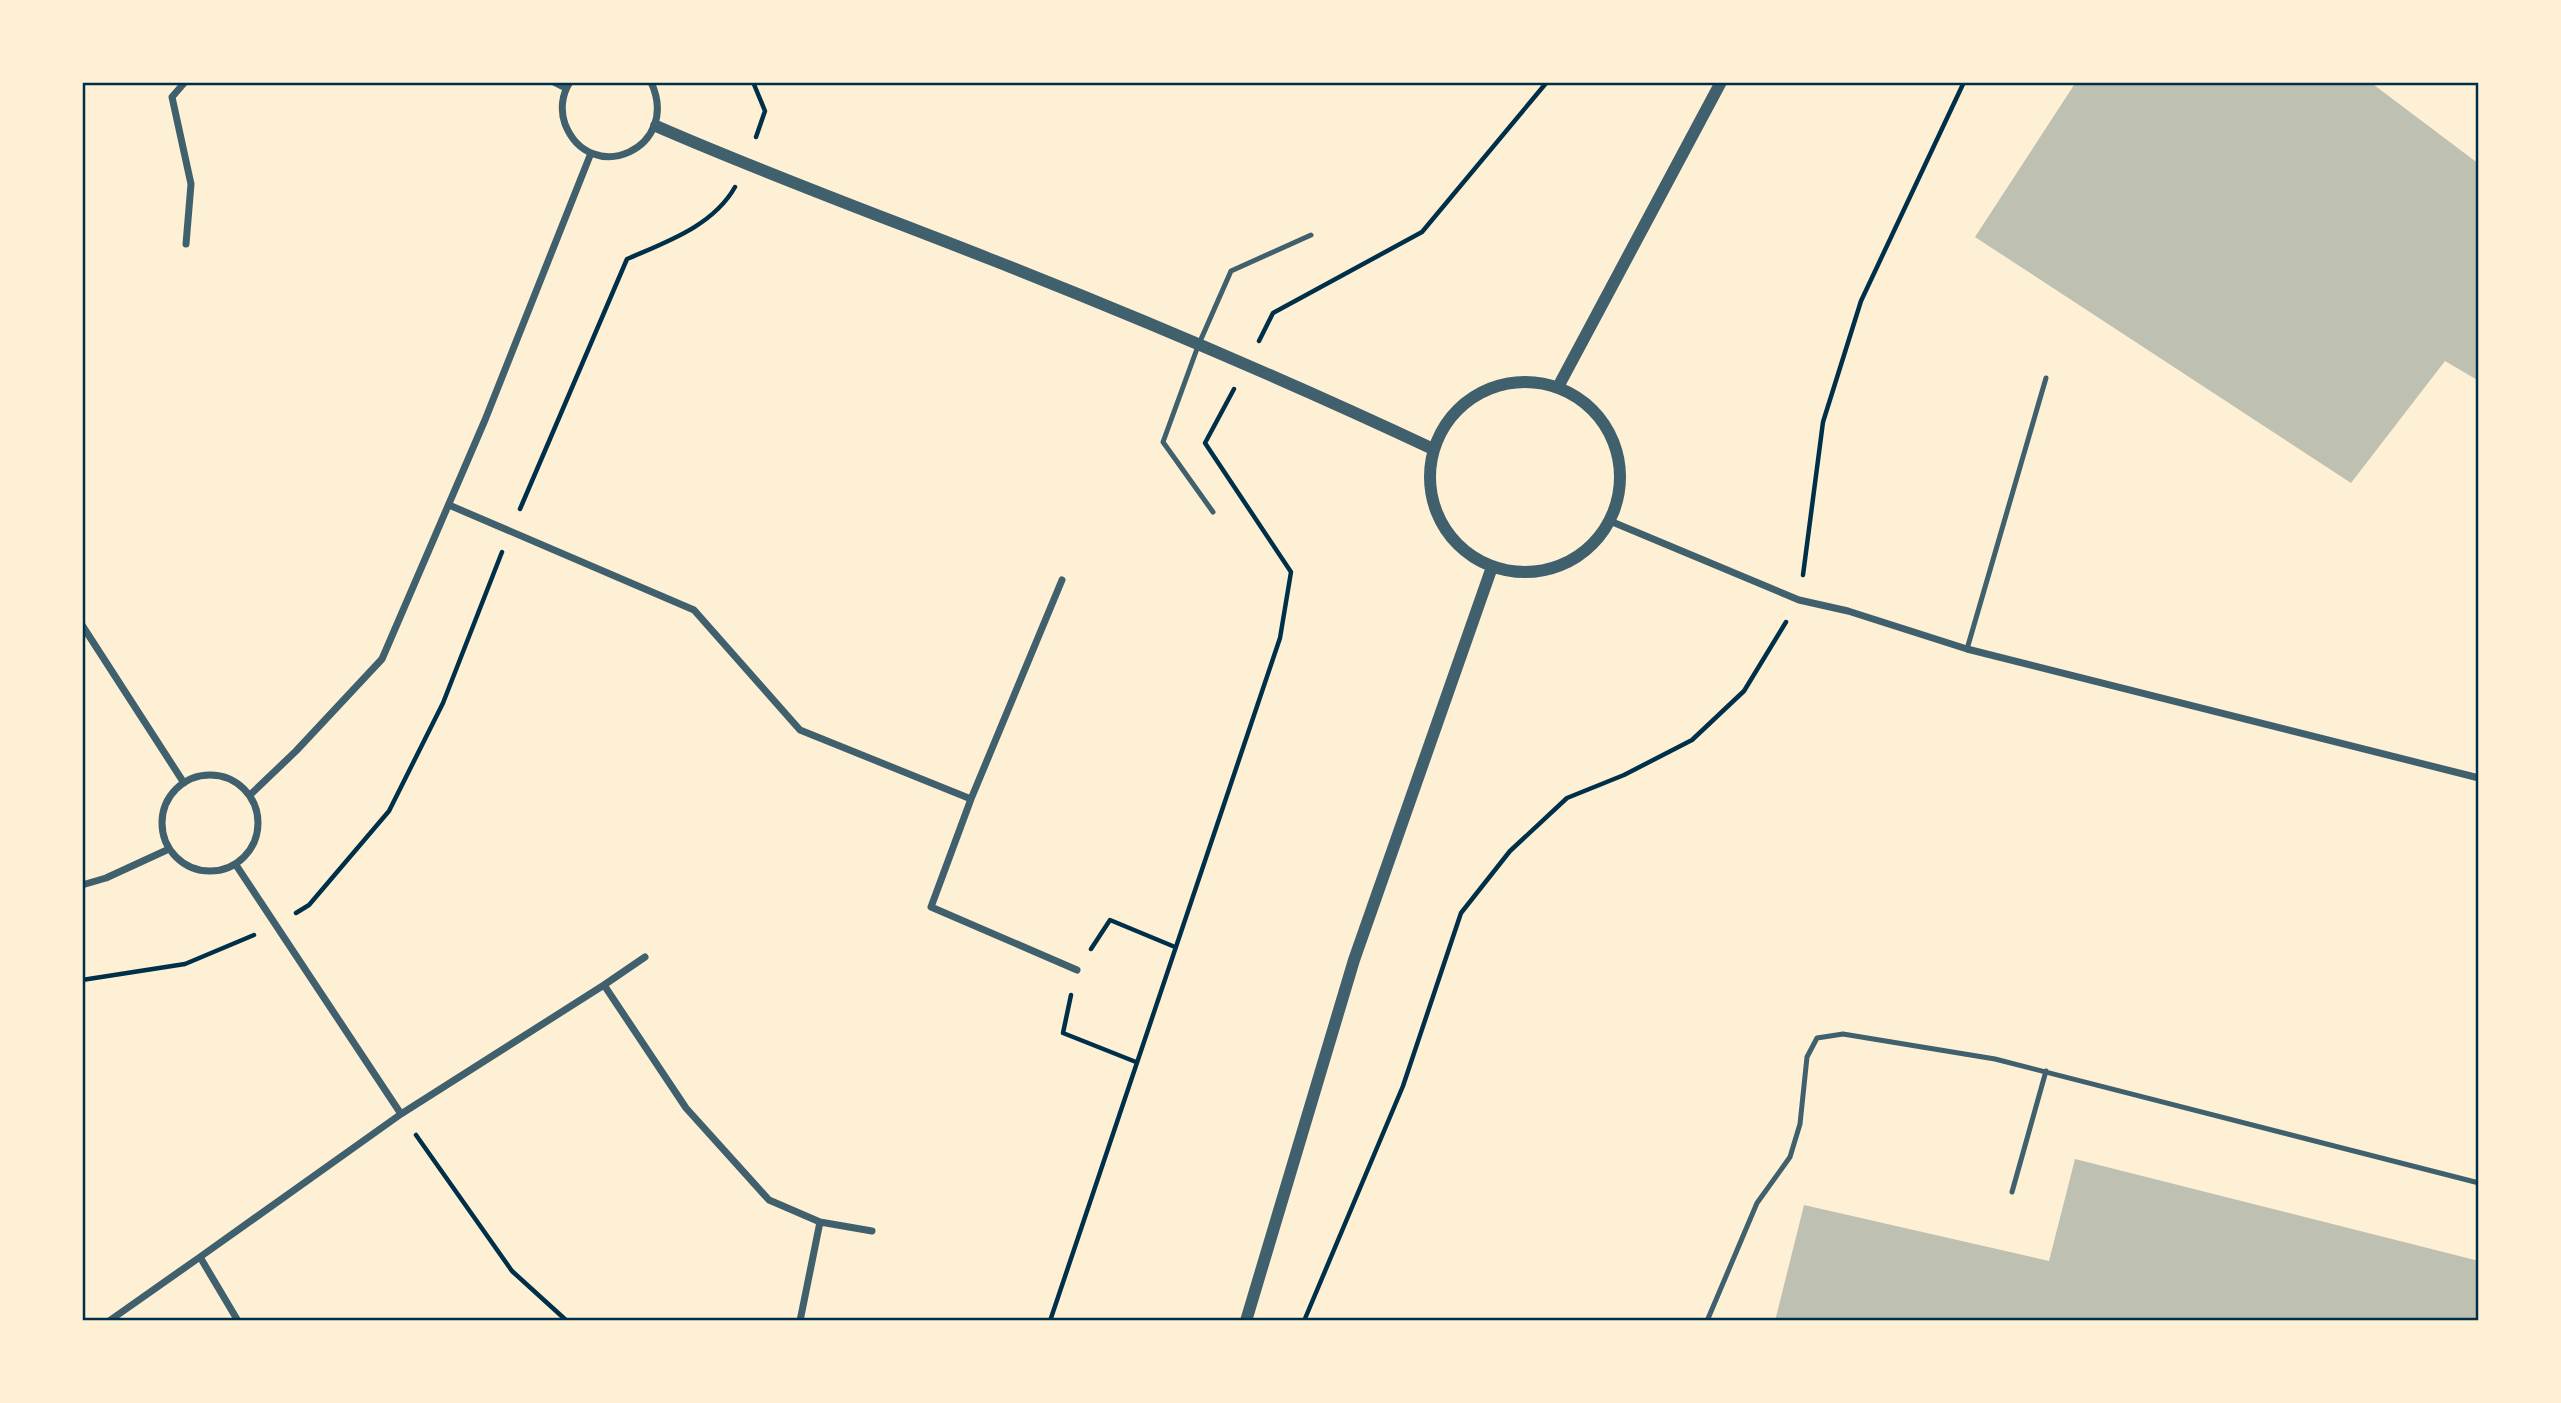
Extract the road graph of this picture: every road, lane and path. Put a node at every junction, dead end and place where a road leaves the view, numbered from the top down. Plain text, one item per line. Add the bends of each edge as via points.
1 (185, 82) edge
2 (554, 82) edge
3 (651, 82) edge
4 (753, 82) edge
5 (1546, 82) edge
6 (1721, 82) edge
7 (1964, 82) edge
8 (568, 85) edge
9 (656, 126) junction
10 (591, 153) junction
11 (747, 166) junction
12 (1311, 235) dead end
13 (186, 243) dead end
14 (1198, 346) junction
15 (1247, 366) junction
16 (2046, 378) dead end
17 (1558, 387) junction
18 (1433, 449) junction
19 (449, 505) junction
20 (1213, 512) dead end
21 (1610, 521) junction
22 (509, 532) junction
23 (1492, 567) junction
24 (1062, 580) dead end
25 (1799, 600) junction
26 (82, 625) edge
27 (1967, 649) junction
28 (2479, 778) edge
29 (184, 783) junction
30 (250, 795) junction
31 (971, 799) junction
32 (169, 849) junction
33 (236, 865) junction
34 (82, 885) edge
35 (274, 927) junction
36 (1175, 947) junction
37 (645, 957) dead end
38 (1077, 970) junction
39 (82, 980) edge
40 (604, 985) junction
41 (1136, 1062) junction
42 (2046, 1071) junction
43 (401, 1114) junction
44 (2479, 1184) edge
45 (2012, 1192) dead end
46 (820, 1222) junction
47 (872, 1231) dead end
48 (200, 1257) junction
49 (109, 1321) edge
50 (238, 1321) edge
51 (567, 1321) edge
52 (800, 1321) edge
53 (1050, 1321) edge
54 (1246, 1321) edge
55 (1304, 1321) edge
56 (1707, 1321) edge

1 - 13 street via 172,97 191,184
2 - 8 street
3 - 9 street via 657,97
4 - 11 path via 765,111
5 - 15 path via 1422,232 1273,313
6 - 17 street
7 - 25 path via 1853,326 1823,422
8 - 10 street via 563,118 578,145
9 - 10 street via 648,139 622,156
9 - 11 street
10 - 19 street
11 - 14 street via 992,260
11 - 22 path via 728,200 687,233 627,259
12 - 14 lane via 1231,271
14 - 15 street
14 - 20 lane via 1163,442
15 - 18 street
15 - 36 path via 1205,443 1292,572 1280,638
16 - 27 lane
17 - 18 street via 1504,383 1473,397 1450,417
17 - 21 street via 1589,406 1615,444 1620,480
18 - 23 street via 1430,479 1436,513 1459,546
19 - 22 street
19 - 30 street via 382,659
21 - 23 street via 1584,552 1556,567 1521,573
21 - 25 street
22 - 31 street via 694,610 800,730
22 - 35 path via 443,703 389,811 309,905
23 - 54 street via 1354,960
24 - 31 street
25 - 27 street
25 - 55 path via 1744,691 1692,740 1567,798 1510,851 1461,913 1403,1086
26 - 29 street
27 - 28 street
29 - 30 street via 212,775 239,784
29 - 32 street via 173,793 162,820
30 - 33 street via 257,809 257,833 248,854
31 - 38 street via 931,907
32 - 33 street via 179,860 207,872
32 - 34 street
33 - 35 street
35 - 39 path via 185,964
35 - 43 street
36 - 38 path via 1110,920
36 - 41 path
37 - 40 street
38 - 41 path via 1063,1033
40 - 43 street
40 - 46 street via 686,1108 768,1200
41 - 53 path
42 - 44 lane
42 - 45 lane
42 - 56 lane via 1843,1034 1817,1038 1807,1057 1800,1125 1790,1157 1757,1203
43 - 48 street
43 - 51 path via 512,1271
46 - 47 street
46 - 52 street
48 - 49 street
48 - 50 street

